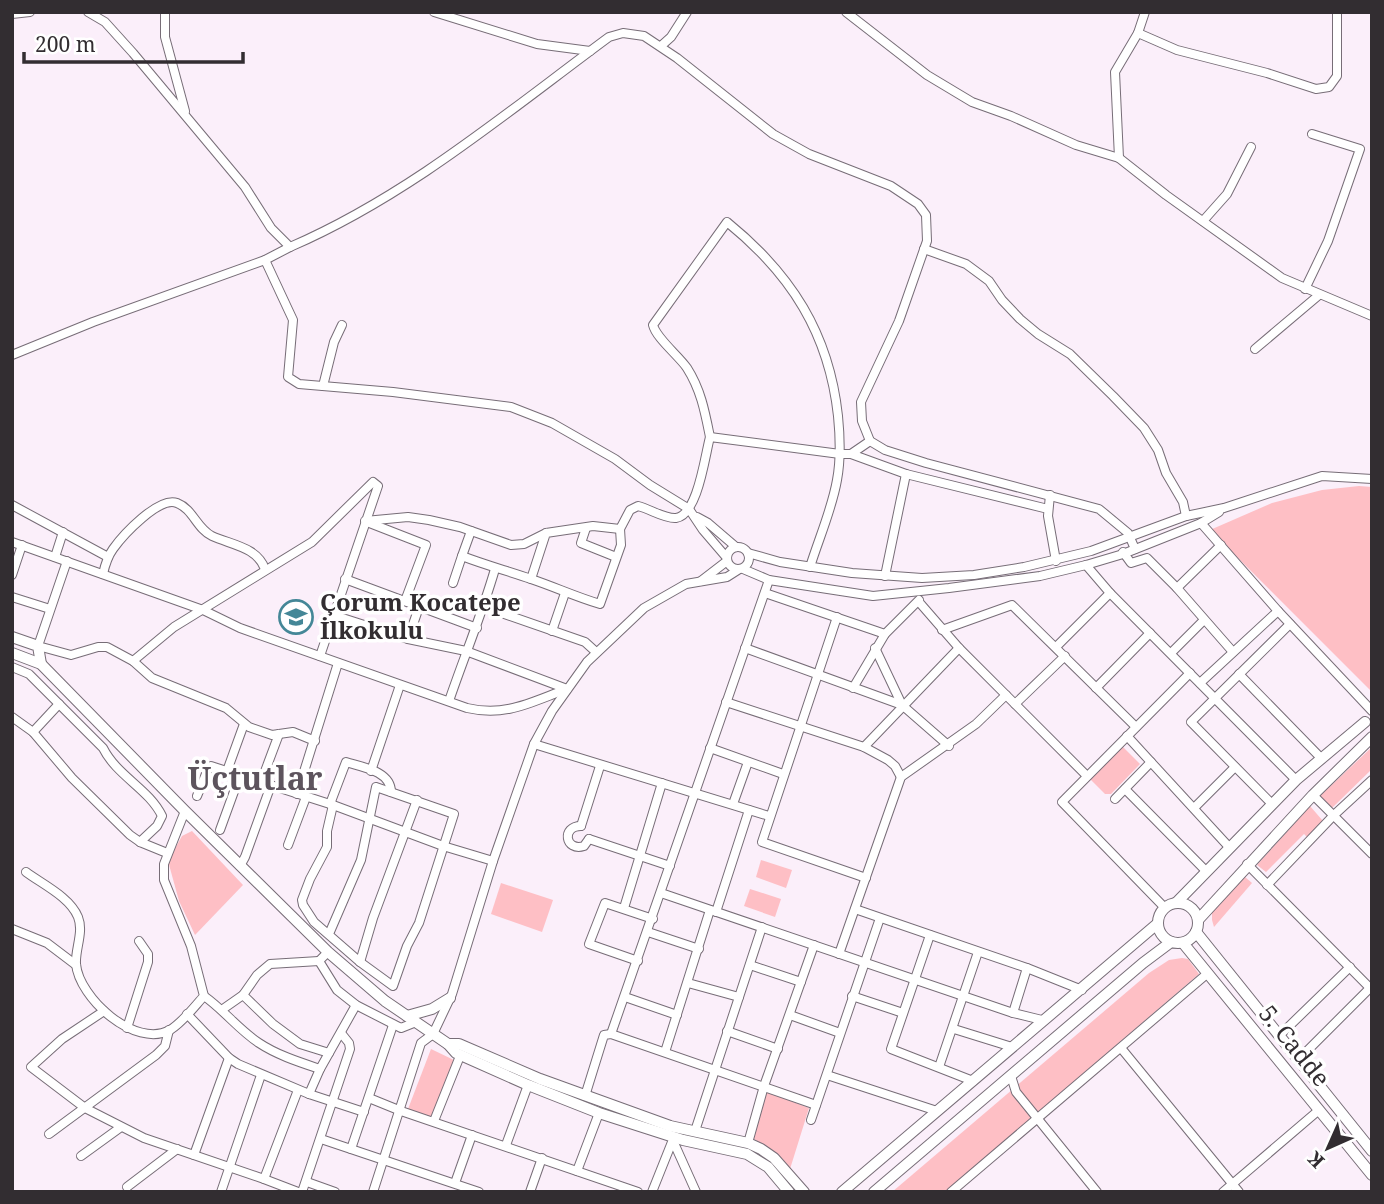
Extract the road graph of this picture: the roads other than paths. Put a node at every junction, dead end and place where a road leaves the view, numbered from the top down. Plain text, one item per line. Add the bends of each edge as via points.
1 (30, 12) edge
2 (88, 12) edge
3 (165, 12) edge
4 (434, 12) edge
5 (687, 12) edge
6 (846, 12) edge
7 (1145, 12) edge
8 (1337, 12) edge
9 (12, 14) edge
10 (1138, 33) junction
11 (661, 46) junction
12 (590, 51) junction
13 (193, 125) junction
14 (1312, 134) dead end
15 (1251, 147) dead end
16 (1119, 158) junction
17 (1203, 221) junction
18 (290, 247) junction
19 (924, 249) junction
20 (265, 260) junction
21 (1305, 289) junction
22 (1319, 295) junction
23 (1372, 316) edge
24 (342, 325) dead end
25 (1255, 349) dead end
26 (12, 355) edge
27 (323, 386) junction
28 (710, 437) junction
29 (870, 441) junction
30 (840, 454) junction
31 (851, 454) junction
32 (906, 474) junction
33 (1372, 479) edge
34 (1050, 495) junction
35 (12, 505) edge
36 (1224, 508) junction
37 (1048, 509) junction
38 (692, 513) junction
39 (1186, 516) junction
40 (365, 521) junction
41 (1201, 523) junction
42 (586, 527) junction
43 (620, 529) junction
44 (471, 531) junction
45 (63, 532) junction
46 (546, 533) junction
47 (1130, 537) junction
48 (1119, 541) junction
49 (12, 542) edge
50 (22, 545) junction
51 (1221, 545) junction
52 (736, 547) junction
53 (1136, 549) junction
54 (748, 552) junction
55 (1123, 554) junction
56 (55, 556) junction
57 (462, 556) junction
58 (108, 557) junction
59 (616, 557) junction
60 (727, 559) junction
61 (67, 561) junction
62 (1056, 561) junction
63 (1086, 565) junction
64 (810, 567) junction
65 (265, 569) junction
66 (495, 569) junction
67 (741, 569) junction
68 (103, 574) junction
69 (12, 575) edge
70 (885, 576) junction
71 (345, 579) junction
72 (531, 579) junction
73 (701, 580) junction
74 (769, 580) junction
75 (453, 583) dead end
76 (1177, 588) junction
77 (920, 590) junction
78 (565, 593) junction
79 (765, 593) junction
80 (1110, 593) junction
81 (12, 597) edge
82 (405, 601) junction
83 (919, 602) junction
84 (419, 607) junction
85 (484, 607) junction
86 (50, 609) junction
87 (203, 610) junction
88 (1278, 611) junction
89 (333, 615) junction
90 (837, 617) junction
91 (1204, 620) junction
92 (1290, 624) junction
93 (477, 628) junction
94 (942, 629) junction
95 (552, 631) junction
96 (1150, 633) junction
97 (885, 634) junction
98 (12, 637) edge
99 (408, 639) junction
100 (38, 646) junction
101 (1056, 647) junction
102 (745, 648) junction
103 (875, 648) junction
104 (960, 648) junction
105 (466, 651) junction
106 (1233, 652) junction
107 (12, 653) edge
108 (596, 653) junction
109 (1171, 653) junction
110 (320, 656) junction
111 (1065, 656) junction
112 (133, 661) junction
113 (338, 663) junction
114 (41, 664) junction
115 (12, 667) edge
116 (1190, 673) junction
117 (29, 674) junction
118 (1239, 674) junction
119 (818, 675) junction
120 (1200, 683) junction
121 (400, 685) junction
122 (853, 688) junction
123 (1096, 688) junction
124 (567, 690) junction
125 (1006, 695) junction
126 (1215, 698) junction
127 (449, 701) junction
128 (726, 702) junction
129 (59, 704) junction
130 (1015, 704) junction
131 (902, 705) junction
132 (1372, 711) edge
133 (12, 717) edge
134 (1365, 722) junction
135 (244, 724) junction
136 (799, 726) junction
137 (1136, 727) junction
138 (33, 732) junction
139 (279, 734) junction
140 (1372, 734) edge
141 (1127, 736) junction
142 (315, 741) junction
143 (534, 744) junction
144 (949, 746) junction
145 (864, 747) junction
146 (710, 748) junction
147 (1320, 757) junction
148 (748, 762) junction
149 (1151, 762) junction
150 (600, 766) junction
151 (1235, 767) junction
152 (227, 771) junction
153 (371, 771) junction
154 (783, 774) junction
155 (240, 775) junction
156 (1087, 776) junction
157 (901, 777) junction
158 (1296, 780) junction
159 (1372, 780) edge
160 (261, 782) junction
161 (662, 783) junction
162 (271, 785) junction
163 (1125, 789) junction
164 (391, 792) junction
165 (696, 792) junction
166 (296, 794) junction
167 (1312, 795) junction
168 (197, 796) dead end
169 (306, 797) junction
170 (1115, 799) dead end
171 (416, 800) junction
172 (733, 804) junction
173 (1272, 804) junction
174 (332, 805) junction
175 (1194, 808) junction
176 (749, 810) junction
177 (185, 811) junction
178 (1334, 815) junction
179 (769, 816) junction
180 (370, 818) junction
181 (581, 826) junction
182 (220, 830) dead end
183 (405, 833) junction
184 (589, 839) junction
185 (140, 842) junction
186 (288, 845) dead end
187 (443, 846) junction
188 (1229, 847) junction
189 (167, 853) junction
190 (1372, 854) edge
191 (640, 855) junction
192 (493, 861) junction
193 (1247, 864) junction
194 (240, 866) junction
195 (670, 866) junction
196 (1206, 871) junction
197 (26, 872) dead end
198 (866, 878) junction
199 (1267, 885) junction
200 (661, 894) junction
201 (1170, 906) junction
202 (624, 908) junction
203 (855, 909) junction
204 (713, 911) junction
205 (880, 918) junction
206 (653, 919) junction
207 (1157, 924) junction
208 (310, 926) junction
209 (1197, 926) junction
210 (762, 927) junction
211 (12, 929) edge
212 (649, 932) junction
213 (329, 934) junction
214 (930, 935) junction
215 (139, 942) dead end
216 (1177, 943) junction
217 (814, 946) junction
218 (699, 949) junction
219 (328, 952) junction
220 (978, 952) junction
221 (839, 954) junction
222 (319, 961) junction
223 (638, 961) junction
224 (360, 962) junction
225 (864, 964) junction
226 (76, 965) junction
227 (750, 965) junction
228 (1350, 967) junction
229 (1027, 968) junction
230 (1208, 972) junction
231 (914, 978) junction
232 (801, 982) junction
233 (688, 983) junction
234 (1371, 988) edge
235 (1082, 990) junction
236 (243, 995) junction
237 (204, 996) junction
238 (852, 996) junction
239 (965, 996) junction
240 (625, 997) junction
241 (739, 997) junction
242 (450, 998) junction
243 (356, 1005) junction
244 (223, 1009) junction
245 (104, 1011) junction
246 (187, 1013) junction
247 (903, 1013) junction
248 (1013, 1013) junction
249 (677, 1015) junction
250 (790, 1015) junction
251 (412, 1019) junction
252 (1042, 1020) junction
253 (393, 1024) junction
254 (127, 1028) junction
255 (954, 1029) junction
256 (169, 1030) junction
257 (727, 1031) junction
258 (840, 1032) junction
259 (341, 1033) junction
260 (433, 1034) junction
261 (611, 1034) junction
262 (1279, 1036) junction
263 (448, 1044) junction
264 (1012, 1047) junction
265 (1121, 1048) junction
266 (778, 1049) junction
267 (665, 1052) junction
268 (329, 1053) junction
269 (460, 1056) junction
270 (229, 1058) junction
271 (1299, 1059) junction
272 (939, 1067) junction
273 (714, 1068) junction
274 (320, 1069) junction
275 (827, 1074) junction
276 (261, 1075) junction
277 (1011, 1076) junction
278 (973, 1081) junction
279 (528, 1086) junction
280 (765, 1087) junction
281 (298, 1090) junction
282 (309, 1094) junction
283 (585, 1096) junction
284 (369, 1098) junction
285 (332, 1102) junction
286 (816, 1105) junction
287 (85, 1108) junction
288 (1319, 1110) junction
289 (401, 1111) junction
290 (937, 1111) junction
291 (364, 1112) junction
292 (599, 1113) junction
293 (1038, 1118) junction
294 (811, 1120) dead end
295 (434, 1121) junction
296 (121, 1127) junction
297 (695, 1131) junction
298 (49, 1134) dead end
299 (472, 1135) junction
300 (321, 1139) junction
301 (674, 1140) junction
302 (748, 1143) junction
303 (506, 1145) junction
304 (177, 1149) junction
305 (351, 1149) junction
306 (1372, 1151) edge
307 (194, 1155) junction
308 (81, 1156) dead end
309 (542, 1158) junction
310 (382, 1159) junction
311 (230, 1167) junction
312 (577, 1171) junction
313 (1372, 1175) edge
314 (264, 1179) junction
315 (307, 1182) junction
316 (455, 1183) junction
317 (1233, 1184) junction
318 (127, 1187) dead end
319 (612, 1187) edge
320 (221, 1192) edge
321 (300, 1192) edge
322 (335, 1192) edge
323 (373, 1192) edge
324 (479, 1192) edge
325 (530, 1192) edge
326 (638, 1192) edge
327 (652, 1192) edge
328 (696, 1192) edge
329 (789, 1192) edge
330 (804, 1192) edge
331 (842, 1192) edge
332 (874, 1192) edge
333 (951, 1192) edge
334 (1097, 1192) edge
335 (1223, 1192) edge
336 (1239, 1192) edge

1 - 9 street
2 - 13 street via 105,22
3 - 13 street via 168,49 183,107
4 - 12 street via 527,42
5 - 11 street
6 - 16 street via 927,75 972,102
7 - 10 street
8 - 10 street via 1336,76 1329,87 1316,89 1177,50
10 - 16 street via 1115,72
11 - 12 street via 644,36 623,33 608,37
11 - 19 street via 773,134 809,155 907,194 926,215
12 - 18 street via 462,148 365,209
13 - 18 street
14 - 21 street via 1360,149 1328,241
15 - 17 street via 1227,194
16 - 17 street
17 - 21 street via 1282,278
18 - 20 street
19 - 29 street via 861,402
19 - 39 street via 959,260 989,281 1020,319 1070,354 1113,396 1158,450
20 - 26 street
20 - 27 street via 293,320 288,377 299,384
21 - 22 street
22 - 23 street
22 - 25 street
24 - 27 street
27 - 38 street via 511,407 615,459
28 - 30 street
28 - 30 street via 701,393 653,325 727,222 783,277 815,328 832,376
28 - 38 street
29 - 31 street
29 - 34 street via 926,463
30 - 31 street
30 - 64 street via 837,481
31 - 32 street
32 - 37 street
32 - 70 street
33 - 36 street via 1322,476
34 - 37 street
34 - 47 street via 1099,509
35 - 45 street
36 - 39 street
36 - 41 street
37 - 62 street
38 - 43 street via 674,518 633,507
38 - 52 street
38 - 60 street
39 - 47 street
40 - 44 street via 408,517
40 - 65 street via 378,486 373,482 312,542
40 - 71 street
40 - 82 street via 426,545
41 - 51 street
41 - 53 street
42 - 43 street
42 - 46 street
42 - 59 street via 581,543
43 - 59 street
44 - 46 street via 511,545
44 - 57 street
45 - 56 street
45 - 58 street
46 - 72 street
47 - 48 street
47 - 53 street
48 - 55 street
48 - 62 street
49 - 50 street
50 - 56 street
50 - 69 street
51 - 76 street
51 - 88 street
52 - 54 street
52 - 60 street
53 - 55 street
54 - 64 street
54 - 67 street via 748,564
55 - 63 street
55 - 76 street via 1131,563 1147,558
56 - 61 street
57 - 66 street
57 - 75 street
58 - 65 street via 129,529 169,502 185,508 205,533 255,552
58 - 68 street
59 - 78 street via 600,604
60 - 67 street via 732,567
60 - 73 street
61 - 68 street
61 - 86 street
62 - 70 street via 974,575
63 - 77 street via 998,583
63 - 80 street
64 - 70 street
65 - 87 street
66 - 72 street
66 - 85 street
67 - 73 street via 727,577
67 - 74 street
68 - 87 street
71 - 82 street
71 - 89 street
72 - 78 street
73 - 108 street via 644,608
74 - 77 street via 873,596
74 - 79 street
76 - 91 street
77 - 83 street
78 - 95 street
79 - 90 street
79 - 102 street
80 - 96 street
80 - 101 street
81 - 86 street
82 - 84 street
83 - 94 street
83 - 97 street
84 - 93 street
84 - 99 street
85 - 93 street
85 - 95 street
86 - 100 street
87 - 110 street
87 - 112 street
88 - 92 street
88 - 106 street
89 - 99 street
89 - 110 street
90 - 97 street
90 - 119 street
91 - 106 street
91 - 109 street
92 - 118 street
92 - 132 street
93 - 105 street
94 - 101 street via 1012,605
94 - 104 street
95 - 108 street via 585,642
96 - 109 street
96 - 123 street
97 - 103 street
98 - 100 street
99 - 105 street
100 - 112 street via 71,655 107,647
100 - 114 street
101 - 111 street
102 - 119 street
102 - 128 street
103 - 122 street
103 - 131 street
104 - 125 street
104 - 131 street
105 - 124 street
105 - 127 street
106 - 120 street
107 - 114 street
108 - 124 street
109 - 116 street
110 - 113 street
111 - 123 street
111 - 130 street
112 - 135 street via 152,678 226,708
113 - 121 street
113 - 142 street
114 - 117 street
114 - 177 street
115 - 117 street
116 - 120 street
116 - 137 street
117 - 129 street
118 - 126 street
118 - 147 street
119 - 122 street
119 - 136 street
120 - 126 street
121 - 127 street
121 - 153 street
122 - 131 street
123 - 137 street
124 - 127 street via 501,711 484,712
124 - 143 street
125 - 130 street
125 - 144 street
126 - 151 street via 1191,722
126 - 158 street
128 - 136 street
128 - 146 street
129 - 138 street
129 - 185 street via 157,806 162,817
130 - 156 street
131 - 144 street
131 - 145 street
132 - 134 street
133 - 138 street
134 - 140 street
134 - 147 street
135 - 139 street
135 - 152 street
136 - 145 street
136 - 154 street
137 - 141 street
138 - 185 street via 72,778
139 - 142 street via 293,732
139 - 160 street
140 - 167 street
141 - 149 street
141 - 156 street
142 - 166 street
143 - 150 street
143 - 192 street
144 - 157 street
145 - 157 street via 888,760
146 - 148 street
146 - 165 street
147 - 158 street
148 - 154 street
148 - 172 street
149 - 163 street
149 - 175 street
150 - 161 street
150 - 181 street
151 - 173 street
151 - 175 street
152 - 155 street
152 - 168 street via 211,766
153 - 164 street via 389,781
153 - 174 street via 346,762
154 - 179 street
155 - 160 street
155 - 182 street
156 - 201 street via 1062,802
157 - 198 street
158 - 173 street
159 - 178 street
160 - 162 street
161 - 165 street
161 - 191 street
162 - 166 street
162 - 194 street
163 - 170 street
163 - 196 street
164 - 171 street
164 - 180 street via 376,786
165 - 172 street
165 - 195 street
166 - 169 street
167 - 178 street
167 - 193 street
169 - 174 street
169 - 186 street
171 - 183 street
171 - 187 street via 454,814
172 - 176 street
173 - 188 street
174 - 180 street
174 - 208 street via 327,847 302,900
175 - 188 street
176 - 179 street
176 - 204 street
177 - 189 street
177 - 194 street
178 - 190 street
178 - 199 street
179 - 198 street via 762,842
180 - 183 street
180 - 213 street via 361,860
181 - 184 street
181 - 184 street via 570,829 568,841 580,847
183 - 187 street
183 - 224 street
184 - 191 street
185 - 189 street
187 - 192 street
187 - 224 street via 393,986
188 - 196 street
189 - 237 street via 164,880 191,946
191 - 195 street
191 - 202 street
192 - 242 street
193 - 199 street
193 - 209 street
194 - 208 street
195 - 200 street
196 - 201 street
197 - 226 street via 69,904 79,919
198 - 203 street
199 - 228 street
200 - 204 street
200 - 206 street
201 - 207 street via 1161,912
201 - 209 street via 1187,906
202 - 206 street
202 - 223 street via 605,903 589,944
203 - 205 street
203 - 221 street
204 - 210 street
204 - 218 street
205 - 214 street
205 - 225 street
206 - 212 street
207 - 216 street via 1161,935
207 - 235 street
208 - 213 street
208 - 219 street
209 - 216 street via 1193,937
209 - 262 street, 5. Cadde
210 - 217 street
210 - 227 street
211 - 226 street via 47,943
212 - 218 street
212 - 223 street
213 - 224 street
214 - 220 street
214 - 231 street
215 - 254 street via 148,962
216 - 230 street, 5. Cadde
216 - 277 street
217 - 221 street
217 - 232 street
218 - 233 street
219 - 222 street
219 - 251 street via 385,1002
220 - 229 street
220 - 239 street
221 - 225 street
222 - 236 street via 270,964
222 - 243 street via 337,990
223 - 240 street
225 - 231 street
225 - 238 street
226 - 245 street via 82,984
227 - 232 street
227 - 241 street
228 - 234 street
228 - 262 street
229 - 235 street
229 - 248 street
230 - 265 street
230 - 288 street, 5. Cadde
231 - 239 street
231 - 247 street
232 - 250 street
233 - 241 street
233 - 249 street
234 - 271 street
235 - 252 street
236 - 244 street
236 - 268 street via 300,1044
237 - 244 street
237 - 246 street
238 - 247 street
238 - 258 street
239 - 248 street
239 - 255 street
240 - 249 street
240 - 261 street
241 - 257 street
242 - 251 street
242 - 260 street
243 - 253 street
243 - 259 street
244 - 274 street via 258,1042
245 - 254 street
245 - 287 street via 31,1067
246 - 256 street
246 - 270 street
247 - 272 street via 891,1049
248 - 252 street
249 - 267 street
250 - 258 street
250 - 266 street
251 - 253 street via 401,1028
251 - 260 street
252 - 264 street
253 - 284 street
254 - 256 street via 146,1033
255 - 264 street
255 - 272 street
256 - 287 street via 165,1046 156,1055
257 - 266 street
257 - 273 street
258 - 275 street
259 - 268 street
259 - 285 street via 350,1049
260 - 263 street
260 - 289 street via 421,1043
261 - 267 street
261 - 283 street via 604,1035
262 - 271 street, 5. Cadde
263 - 269 street
263 - 283 street via 459,1044
264 - 278 street
265 - 293 street
265 - 317 street
266 - 280 street
267 - 273 street
268 - 274 street
269 - 279 street
269 - 295 street
270 - 276 street
270 - 307 street
271 - 306 street, 5. Cadde
272 - 278 street
273 - 280 street
273 - 297 street
274 - 282 street
275 - 286 street
275 - 290 street
276 - 281 street
276 - 311 street
277 - 293 street via 1016,1092
277 - 332 street
278 - 290 street
279 - 292 street
279 - 303 street
280 - 286 street
280 - 302 street
281 - 282 street
281 - 314 street
282 - 285 street
283 - 297 street
284 - 289 street
284 - 291 street
285 - 291 street
285 - 300 street
286 - 294 street
287 - 296 street
287 - 298 street
288 - 313 street, 5. Cadde
288 - 317 street
289 - 295 street
289 - 310 street
290 - 331 street
291 - 305 street
292 - 301 street
292 - 312 street
293 - 333 street
293 - 334 street
295 - 299 street
296 - 304 street
296 - 308 street
297 - 302 street
299 - 303 street
299 - 316 street
300 - 305 street
300 - 315 street
301 - 327 street
301 - 328 street
301 - 329 street via 754,1156
302 - 330 street via 774,1158
303 - 309 street
304 - 307 street
304 - 318 street
305 - 310 street
307 - 311 street
309 - 312 street
309 - 325 street
310 - 316 street
310 - 323 street
311 - 314 street
311 - 320 street
312 - 319 street
314 - 321 street
315 - 321 street
315 - 322 street
316 - 324 street
317 - 335 street
317 - 336 street
319 - 326 street

